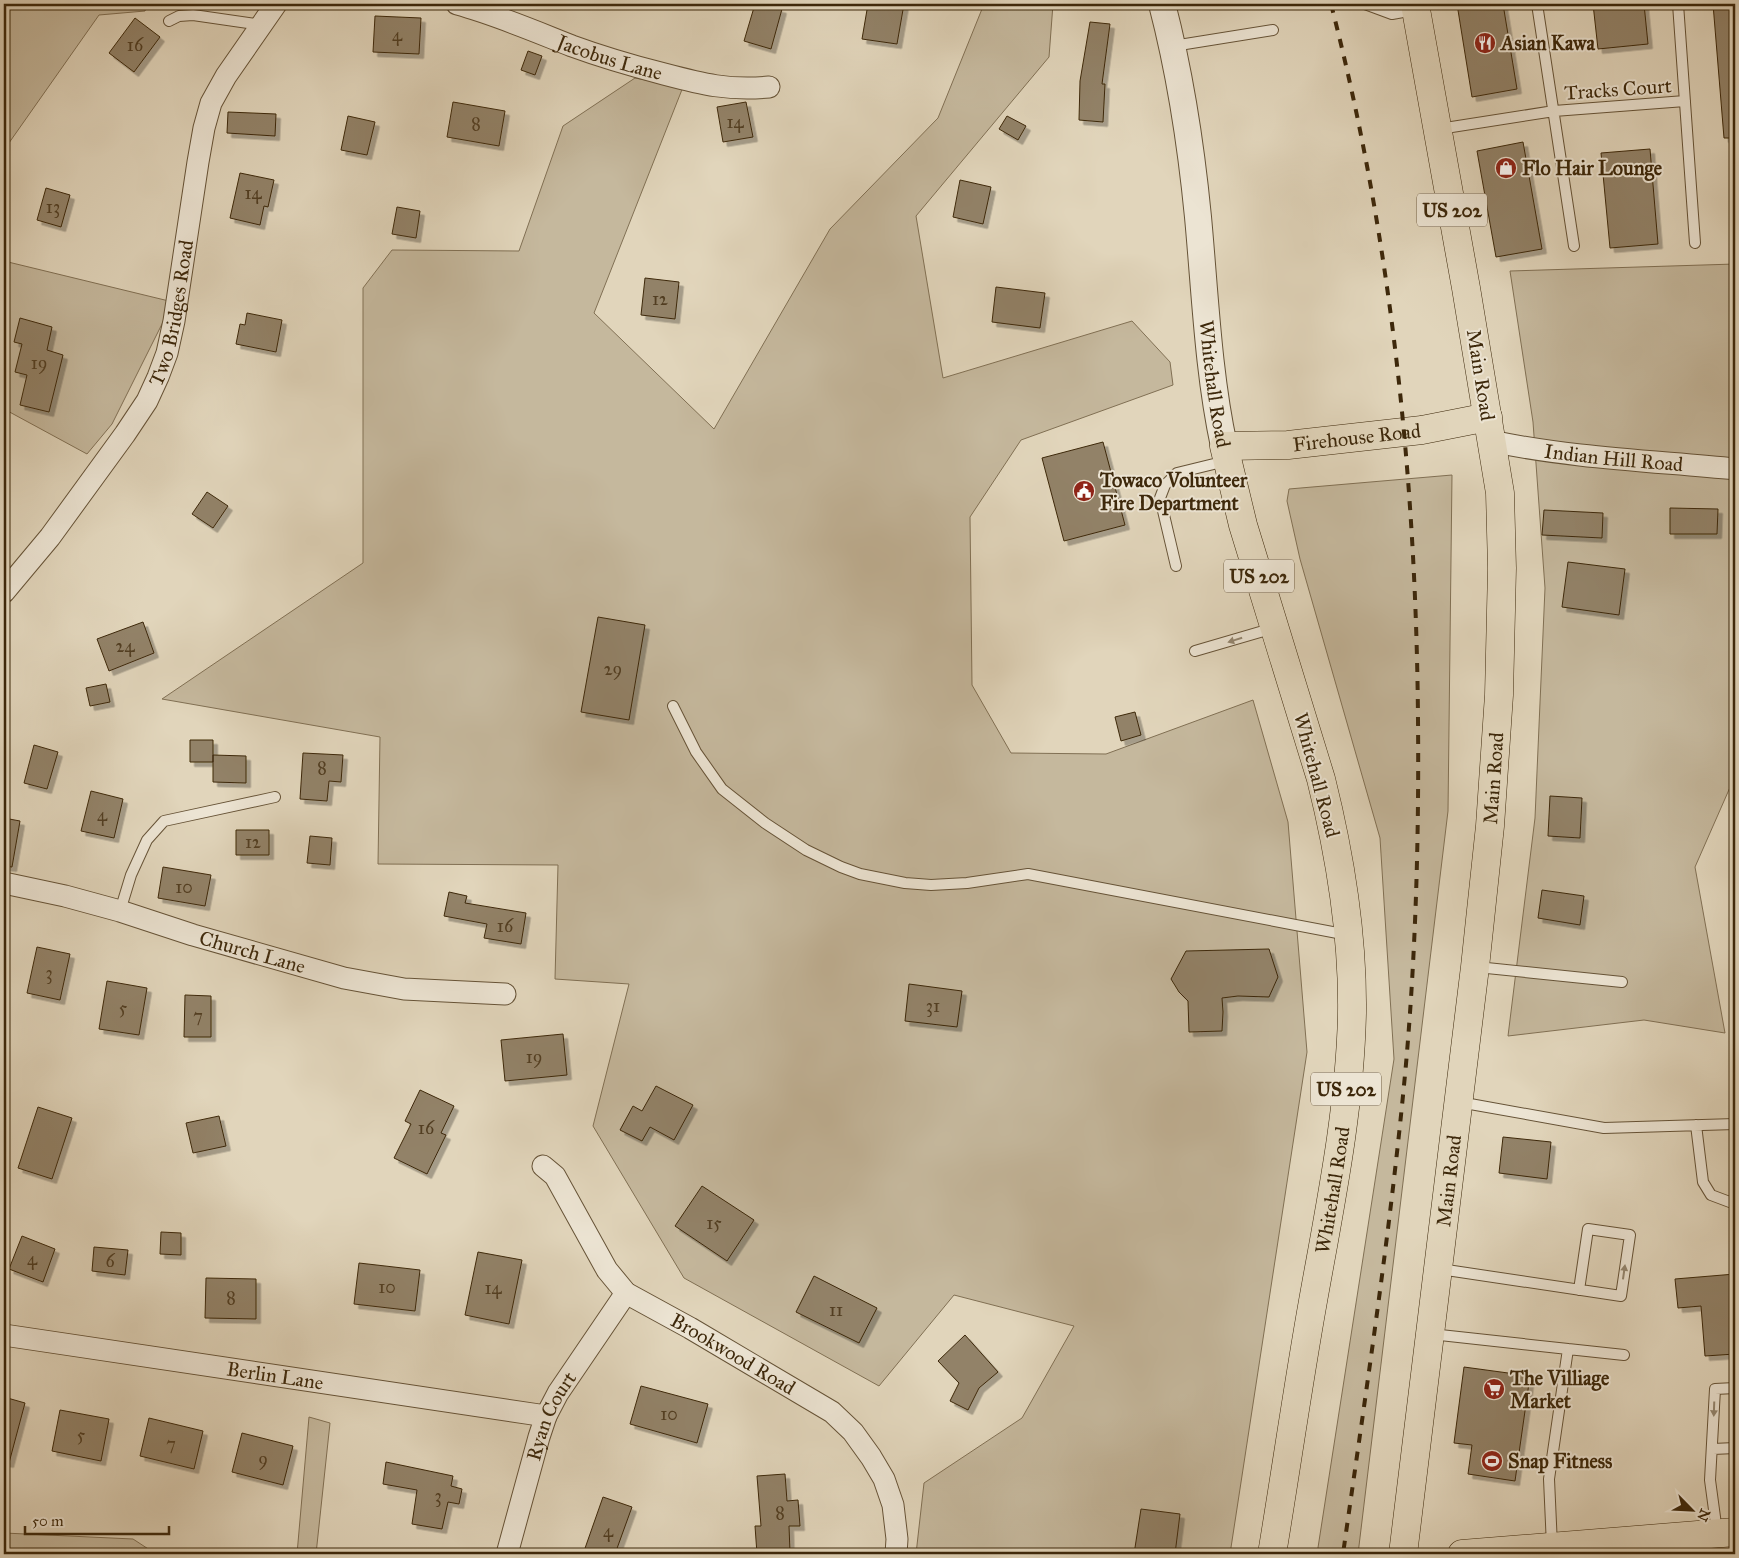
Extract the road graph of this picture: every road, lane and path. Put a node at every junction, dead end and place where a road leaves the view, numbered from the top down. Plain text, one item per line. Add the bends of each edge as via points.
1 (276, 4) edge
2 (457, 4) edge
3 (1162, 4) edge
4 (1365, 4) edge
5 (1537, 4) edge
6 (1678, 4) edge
7 (1416, 7) edge
8 (169, 20) dead end
9 (262, 25) junction
10 (1273, 30) dead end
11 (1173, 46) junction
12 (769, 87) dead end
13 (1685, 101) junction
14 (1554, 111) junction
15 (1438, 130) junction
16 (1695, 243) dead end
17 (1574, 246) dead end
18 (1490, 429) junction
19 (1226, 453) junction
20 (1735, 469) edge
21 (1176, 566) dead end
22 (4, 592) edge
23 (1275, 628) junction
24 (1195, 651) dead end
25 (673, 706) dead end
26 (275, 797) dead end
27 (4, 883) edge
28 (120, 911) junction
29 (1349, 935) junction
30 (1475, 967) junction
31 (1622, 982) dead end
32 (504, 994) dead end
33 (1458, 1102) junction
34 (1735, 1124) edge
35 (1696, 1125) junction
36 (544, 1166) dead end
37 (1735, 1204) edge
38 (1438, 1269) junction
39 (1579, 1290) junction
40 (626, 1293) junction
41 (1430, 1334) junction
42 (4, 1335) edge
43 (1568, 1349) junction
44 (1624, 1355) dead end
45 (1735, 1388) edge
46 (546, 1416) junction
47 (1735, 1448) edge
48 (1713, 1449) junction
49 (1726, 1532) edge
50 (1552, 1546) junction
51 (507, 1554) edge
52 (896, 1554) edge
53 (1272, 1554) edge
54 (1403, 1554) edge
55 (1462, 1554) edge

1 - 9 street, Two Bridges Road
2 - 12 street, Jacobus Lane via 631,66 706,86
3 - 11 street, Whitehall Road
4 - 7 lane via 1392,14
5 - 14 lane, Tracks Court
6 - 13 lane, Tracks Court
7 - 15 main road, Main Road / US 202
8 - 9 lane via 193,15
9 - 22 street, Two Bridges Road via 211,103 204,128 174,321 158,377 147,401 125,434 50,537
10 - 11 lane
11 - 19 street, Whitehall Road via 1198,214 1212,363
13 - 14 lane, Tracks Court
13 - 16 lane, Tracks Court
14 - 15 lane, Tracks Court
14 - 17 lane, Tracks Court
15 - 18 main road, Main Road / US 202
18 - 19 main road, Firehouse Road via 1422,430
18 - 20 street, Indian Hill Road via 1529,449
18 - 30 main road, Main Road via 1500,493 1499,695 1490,826
19 - 21 lane via 1177,473 1165,485 1160,498
19 - 23 main road, Whitehall Road / US 202 via 1243,525
23 -> 24 lane
23 - 29 main road, Whitehall Road / US 202 via 1331,817
25 - 29 lane via 696,752 722,790 806,850 860,874 931,885 1028,874
26 - 28 lane via 164,821 147,840 131,875
27 - 28 street, Church Lane
28 - 32 street, Church Lane via 344,978 404,989
29 - 53 main road, Whitehall Road / US 202 via 1352,1012 1336,1175
30 - 31 lane
30 - 33 main road, Main Road
33 - 35 lane via 1604,1128
33 - 38 main road, Main Road
34 - 35 lane
35 - 37 lane via 1703,1182 1711,1195
36 - 40 street, Brookwood Road via 555,1176 607,1270
38 - 39 lane
38 - 41 main road, Main Road
39 -> 39 lane via 1621,1296 1630,1235 1588,1229
40 - 46 street, Ryan Court
40 - 52 street, Brookwood Road via 832,1412 853,1432 884,1479 892,1505
41 - 43 lane
41 - 54 main road, Main Road
42 - 46 street, Berlin Lane
43 - 44 lane
43 - 50 lane via 1549,1479
45 -> 48 lane via 1715,1389
46 - 51 street, Ryan Court
47 - 48 lane
48 - 49 lane via 1710,1480
49 - 50 main road
50 - 55 main road

